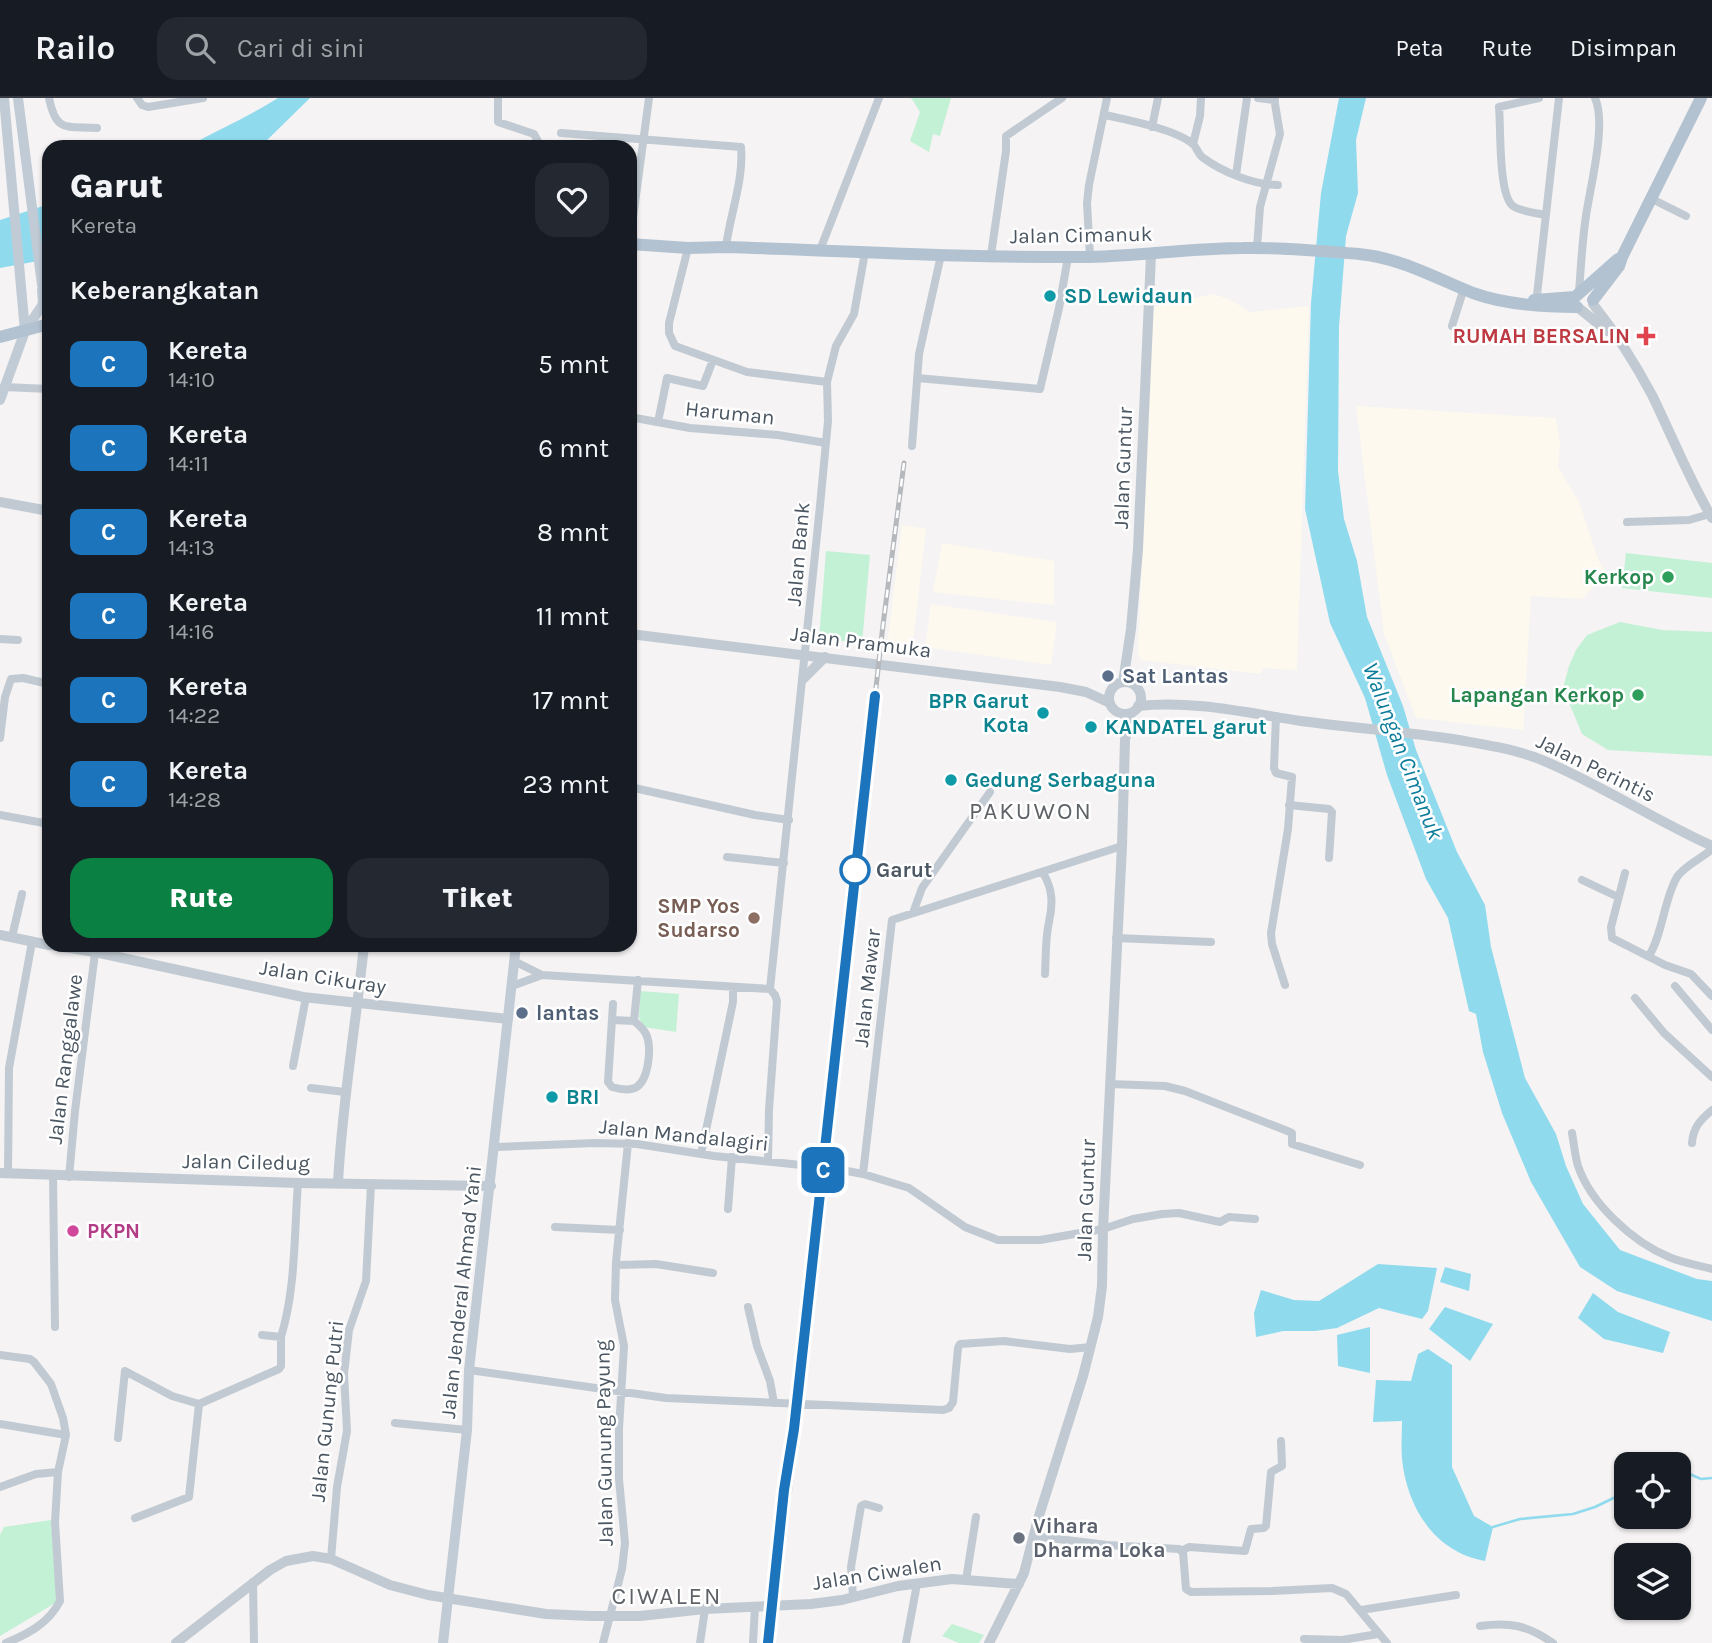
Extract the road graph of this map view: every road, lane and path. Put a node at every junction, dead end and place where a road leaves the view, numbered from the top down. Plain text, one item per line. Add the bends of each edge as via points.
1 (4, 98) edge
2 (18, 98) edge
3 (49, 98) edge
4 (137, 98) edge
5 (203, 98) edge
6 (498, 98) edge
7 (649, 98) edge
8 (879, 98) edge
9 (1062, 98) edge
10 (1107, 98) edge
11 (1158, 98) edge
12 (1201, 98) edge
13 (1247, 98) edge
14 (1258, 98) edge
15 (1539, 98) edge
16 (1559, 98) edge
17 (1595, 98) edge
18 (1702, 98) edge
19 (1275, 99) edge
20 (1524, 100) edge
21 (1105, 114) junction
22 (1152, 127) junction
23 (97, 128) dead end
24 (561, 133) dead end
25 (645, 139) junction
26 (537, 140) edge
27 (1193, 144) junction
28 (1236, 175) junction
29 (637, 182) edge
30 (1266, 185) junction
31 (1278, 185) dead end
32 (1650, 198) junction
33 (1546, 215) junction
34 (1686, 216) dead end
35 (637, 243) edge
36 (726, 247) junction
37 (688, 248) junction
38 (1257, 248) junction
39 (820, 250) junction
40 (865, 252) junction
41 (942, 255) junction
42 (991, 255) junction
43 (1151, 255) junction
44 (1068, 257) junction
45 (1090, 257) junction
46 (42, 285) edge
47 (1464, 288) junction
48 (1583, 300) junction
49 (1532, 303) junction
50 (42, 306) edge
51 (42, 326) edge
52 (1452, 326) dead end
53 (25, 331) junction
54 (0, 337) edge
55 (713, 360) junction
56 (917, 378) junction
57 (827, 382) junction
58 (4, 387) junction
59 (42, 389) edge
60 (0, 400) edge
61 (637, 419) edge
62 (658, 422) junction
63 (826, 443) junction
64 (912, 446) dead end
65 (0, 502) edge
66 (42, 511) edge
67 (1711, 516) edge
68 (1628, 522) dead end
69 (637, 635) edge
70 (0, 639) edge
71 (18, 640) dead end
72 (806, 655) junction
73 (825, 657) junction
74 (803, 679) junction
75 (42, 682) edge
76 (1123, 682) junction
77 (1111, 690) junction
78 (1086, 692) junction
79 (1140, 692) junction
80 (1167, 703) junction
81 (1110, 704) junction
82 (1130, 711) junction
83 (1276, 716) junction
84 (0, 738) edge
85 (637, 790) edge
86 (990, 792) dead end
87 (1290, 805) junction
88 (0, 815) edge
89 (789, 820) junction
90 (42, 823) edge
91 (1122, 846) junction
92 (1712, 848) edge
93 (727, 857) dead end
94 (1329, 858) dead end
95 (785, 863) junction
96 (1044, 873) junction
97 (1625, 873) dead end
98 (1582, 880) dead end
99 (22, 894) dead end
100 (1618, 897) junction
101 (913, 913) junction
102 (0, 935) edge
103 (12, 937) junction
104 (1116, 938) junction
105 (32, 942) junction
106 (1212, 942) dead end
107 (42, 944) edge
108 (95, 952) edge
109 (108, 952) edge
110 (363, 952) edge
111 (515, 952) edge
112 (1649, 956) junction
113 (514, 961) junction
114 (542, 975) junction
115 (1045, 975) dead end
116 (638, 980) junction
117 (1285, 985) dead end
118 (512, 986) junction
119 (733, 986) junction
120 (1675, 986) dead end
121 (770, 989) junction
122 (1712, 996) edge
123 (306, 997) junction
124 (1634, 998) dead end
125 (358, 1003) junction
126 (613, 1004) dead end
127 (508, 1019) junction
128 (612, 1020) junction
129 (634, 1021) junction
130 (1712, 1030) edge
131 (293, 1066) dead end
132 (1712, 1077) edge
133 (1110, 1084) junction
134 (311, 1088) dead end
135 (345, 1092) junction
136 (1712, 1110) edge
137 (1572, 1133) dead end
138 (628, 1143) junction
139 (1692, 1143) dead end
140 (495, 1147) junction
141 (701, 1154) junction
142 (732, 1157) junction
143 (768, 1161) junction
144 (1360, 1165) dead end
145 (4, 1173) edge
146 (863, 1174) junction
147 (53, 1176) junction
148 (69, 1177) junction
149 (338, 1182) junction
150 (298, 1183) junction
151 (371, 1185) junction
152 (491, 1186) junction
153 (728, 1209) dead end
154 (1255, 1219) dead end
155 (555, 1227) dead end
156 (1103, 1229) junction
157 (620, 1230) junction
158 (616, 1265) junction
159 (1712, 1269) edge
160 (713, 1273) dead end
161 (748, 1307) dead end
162 (55, 1327) dead end
163 (262, 1335) dead end
164 (281, 1337) junction
165 (1091, 1347) junction
166 (0, 1355) edge
167 (469, 1370) junction
168 (621, 1393) junction
169 (775, 1403) junction
170 (199, 1404) junction
171 (804, 1405) junction
172 (395, 1423) dead end
173 (0, 1424) edge
174 (467, 1430) junction
175 (66, 1435) junction
176 (118, 1438) dead end
177 (1281, 1441) dead end
178 (58, 1472) junction
179 (0, 1488) edge
180 (788, 1492) dead end
181 (880, 1508) dead end
182 (976, 1517) dead end
183 (135, 1518) dead end
184 (1033, 1536) junction
185 (1181, 1550) junction
186 (331, 1559) junction
187 (966, 1580) junction
188 (253, 1582) junction
189 (917, 1584) junction
190 (1019, 1584) junction
191 (1456, 1595) dead end
192 (853, 1597) junction
193 (448, 1598) junction
194 (755, 1607) junction
195 (705, 1609) junction
196 (1361, 1610) junction
197 (610, 1616) junction
198 (1479, 1626) dead end
199 (1378, 1634) junction
200 (1304, 1639) dead end
201 (6, 1643) edge
202 (176, 1643) edge
203 (254, 1643) edge
204 (443, 1643) edge
205 (603, 1643) edge
206 (701, 1643) edge
207 (753, 1643) edge
208 (906, 1643) edge
209 (989, 1643) edge
210 (1387, 1643) edge
211 (1553, 1643) edge

1 - 53 main road
2 - 46 main road
3 - 23 street via 55,121 61,125
4 - 5 street via 148,107
6 - 26 street via 498,122 534,134
7 - 25 street
8 - 39 street
9 - 42 street via 1006,136
10 - 21 street
11 - 22 street
12 - 27 street
13 - 28 street
14 - 19 street
15 - 20 street
16 - 33 street
17 - 48 street via 1598,143 1585,218
18 - 32 main road
19 - 30 street via 1280,134
20 - 33 street via 1499,107 1503,179 1512,205
21 - 22 street
21 - 45 street via 1088,194
22 - 27 street
24 - 25 street
25 - 29 street
25 - 36 street via 742,148
27 - 28 street via 1199,155
28 - 30 street
30 - 31 street
30 - 38 street
32 - 34 street
32 - 48 main road via 1622,257
33 - 49 street
35 - 37 main road, Jalan Cimanuk
36 - 37 main road, Jalan Cimanuk
36 - 39 main road, Jalan Cimanuk
37 - 55 street via 669,333 679,349
38 - 43 main road, Jalan Cimanuk
38 - 47 main road, Jalan Cimanuk via 1395,260
39 - 40 main road, Jalan Cimanuk
40 - 41 main road, Jalan Cimanuk
40 - 57 street, Jalan Bank via 854,314 836,346
41 - 42 main road, Jalan Cimanuk
41 - 56 street
42 - 44 main road, Jalan Cimanuk
43 - 45 main road, Jalan Cimanuk
43 - 76 street, Jalan Guntur via 1138,550
44 - 45 main road, Jalan Cimanuk
44 - 56 street via 1040,388
47 - 49 main road, Jalan Cimanuk via 1495,299
47 - 52 street
48 - 49 main road, Jalan Cimanuk
48 - 67 street via 1618,336
50 - 53 main road
51 - 53 main road
53 - 54 main road
53 - 58 main road
55 - 57 street via 747,372
55 - 62 street via 703,386 667,379
56 - 64 street
57 - 63 street, Jalan Bank
58 - 59 street
58 - 60 main road
61 - 62 street, Haruman
62 - 63 street, Haruman
63 - 72 street, Jalan Bank
65 - 66 street
67 - 68 street
69 - 72 street, Jalan Pramuka
70 - 71 street
72 - 73 street, Jalan Pramuka
72 - 74 street, Jalan Bank
73 - 74 street
73 - 78 street, Jalan Pramuka
74 - 89 street, Jalan Bank
75 - 84 street via 11,679
76 - 77 street
76 - 79 street via 1134,684
77 - 78 street, Jalan Pramuka
77 - 81 street
78 - 81 street, Jalan Pramuka
79 - 80 street, Jalan Perintis
79 - 82 street via 1141,699
80 - 82 street, Jalan Perintis
80 - 83 street, Jalan Perintis
81 - 82 street
82 - 91 street, Jalan Guntur
83 - 87 street via 1274,768 1276,773 1292,776
83 - 92 street, Jalan Perintis via 1497,746 1576,776
85 - 89 street
86 - 101 street via 922,888
87 - 94 street via 1332,812
87 - 117 street via 1271,933
88 - 90 street
89 - 95 street, Jalan Bank
91 - 96 street, Jalan Mawar
91 - 104 street, Jalan Guntur
92 - 112 street via 1676,879
93 - 95 street
95 - 121 street, Jalan Bank
96 - 101 street, Jalan Mawar
96 - 115 street via 1051,885 1053,913
97 - 100 street
98 - 100 street
99 - 103 street
100 - 112 street via 1611,937
101 - 146 street, Jalan Mawar via 892,920
102 - 103 street, Jalan Cikuray
103 - 105 street, Jalan Cikuray
104 - 106 street
104 - 133 street, Jalan Guntur
105 - 107 street, Jalan Cikuray
105 - 145 street via 9,1068
108 - 148 street, Jalan Ranggalawe
109 - 123 street, Jalan Cikuray
110 - 125 street
111 - 113 main road, Jalan Jenderal Ahmad Yani
112 - 122 street via 1690,974
113 - 114 street
113 - 118 main road, Jalan Jenderal Ahmad Yani
114 - 116 street
114 - 118 street
116 - 119 street
116 - 129 street
118 - 127 main road, Jalan Jenderal Ahmad Yani
119 - 121 street
119 - 141 street
120 - 130 street
121 - 143 street, Jalan Bank via 777,1001
123 - 125 street, Jalan Cikuray
123 - 131 street
124 - 132 street
125 - 127 street, Jalan Cikuray
125 - 135 street
126 - 128 street
127 - 140 main road, Jalan Jenderal Ahmad Yani
128 - 129 street
128 - 129 street via 607,1073 610,1085 620,1089 637,1087 645,1077 648,1041
133 - 144 street via 1185,1091 1292,1133 1292,1144 1302,1149
133 - 156 street, Jalan Guntur
134 - 135 street
135 - 149 street
136 - 139 street via 1697,1124
137 - 159 street via 1579,1167 1613,1219 1648,1247
138 - 140 street, Jalan Mandalagiri
138 - 141 street, Jalan Mandalagiri
138 - 157 street, Jalan Gunung Payung
140 - 152 main road, Jalan Jenderal Ahmad Yani
141 - 142 street, Jalan Mandalagiri
142 - 143 street, Jalan Mandalagiri
142 - 153 street
143 - 146 street, Jalan Mandalagiri
145 - 147 street, Jalan Ciledug
146 - 156 street, Jalan Mandalagiri via 909,1188 965,1227 998,1240 1040,1240
147 - 148 street, Jalan Ciledug
147 - 162 street
148 - 150 street, Jalan Ciledug
149 - 150 street, Jalan Ciledug
149 - 151 street, Jalan Ciledug
150 - 164 street via 290,1291
151 - 152 street, Jalan Ciledug
151 - 186 street, Jalan Gunung Putri via 366,1281 349,1330 344,1374 347,1431
152 - 167 main road, Jalan Jenderal Ahmad Yani
154 - 156 street, Jalan Mandalagiri via 1233,1216 1220,1222 1179,1213
155 - 157 street
156 - 165 street, Jalan Guntur via 1102,1286
157 - 158 street, Jalan Gunung Payung
158 - 160 street via 656,1264
158 - 168 street, Jalan Gunung Payung via 615,1300 624,1346
161 - 169 street
163 - 164 street
164 - 170 street via 279,1369
165 - 171 street via 1070,1349 1004,1340 960,1344 953,1402 943,1410
165 - 184 street, Jalan Guntur
166 - 175 street via 30,1359 46,1375
167 - 168 street
167 - 174 main road, Jalan Jenderal Ahmad Yani
168 - 169 street
168 - 197 street, Jalan Gunung Payung via 619,1479 625,1543
169 - 171 street
170 - 176 street via 172,1396 125,1371
170 - 183 street via 188,1499
171 - 180 street
172 - 174 street
173 - 175 street
174 - 193 main road, Jalan Jenderal Ahmad Yani
175 - 178 street
177 - 185 street via 1282,1466 1271,1472 1266,1526 1250,1531 1245,1551
178 - 179 street via 36,1474
178 - 201 street via 55,1522 61,1601 35,1630
181 - 192 street via 861,1506 851,1567
182 - 187 street
184 - 185 street
184 - 190 street, Jalan Guntur
185 - 196 street via 1188,1591 1332,1587
186 - 188 street via 313,1556 286,1561
186 - 193 street, Jalan Ciwalen via 390,1585
187 - 189 street, Jalan Ciwalen
187 - 190 street, Jalan Ciwalen
188 - 202 street
188 - 203 street
189 - 192 street, Jalan Ciwalen
189 - 208 street
190 - 209 street, Jalan Guntur
191 - 196 street
192 - 194 street, Jalan Ciwalen
193 - 197 street, Jalan Ciwalen via 546,1614
193 - 204 main road, Jalan Jenderal Ahmad Yani
194 - 195 street, Jalan Ciwalen
194 - 207 street
195 - 197 street, Jalan Ciwalen
195 - 206 street
196 - 199 street
197 - 205 street, Jalan Gunung Payung
198 - 211 street via 1518,1625
199 - 200 street via 1342,1640
199 - 210 street

